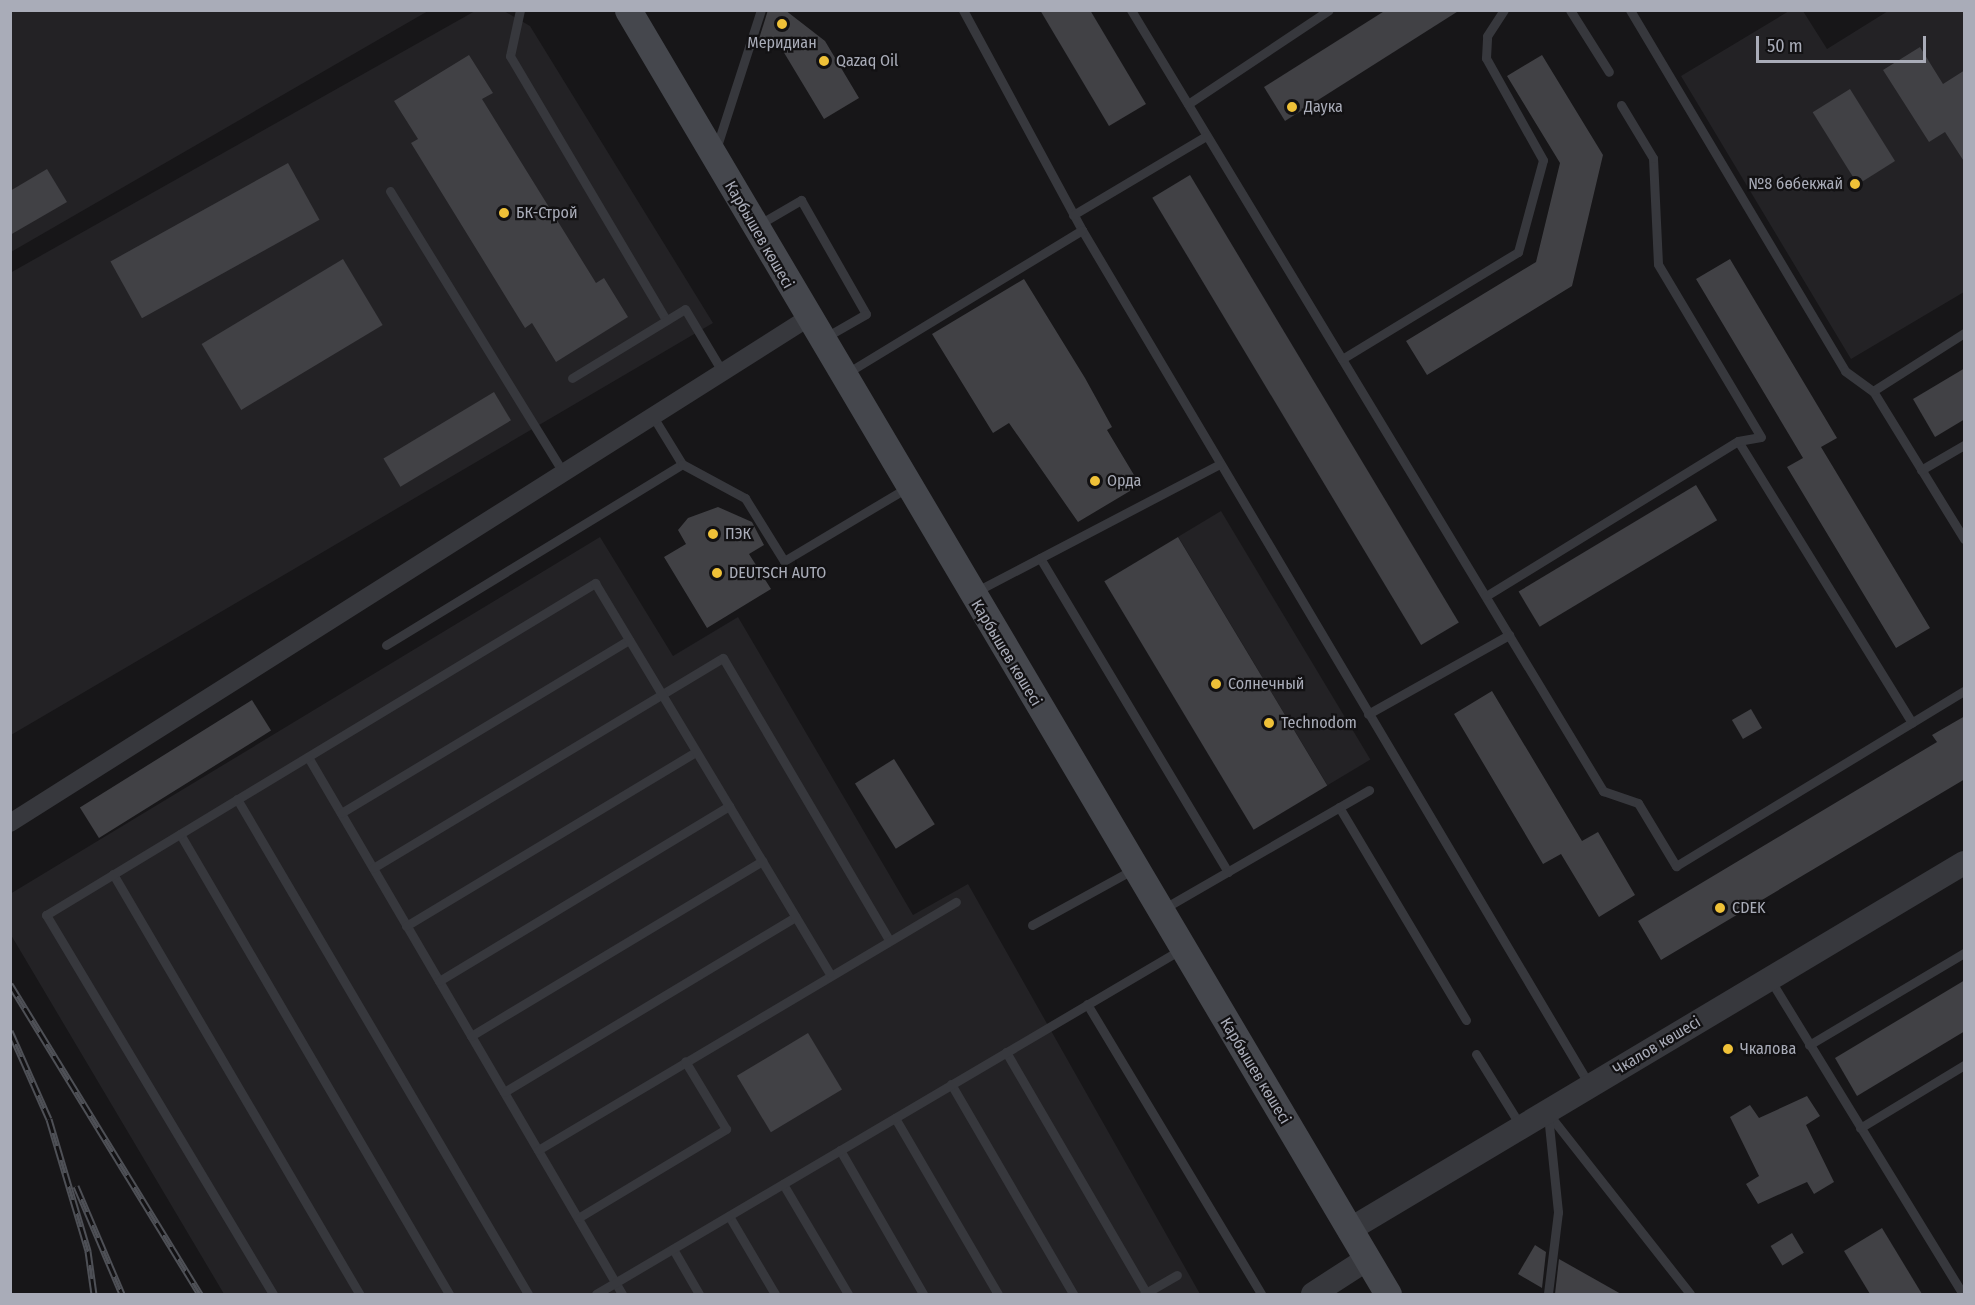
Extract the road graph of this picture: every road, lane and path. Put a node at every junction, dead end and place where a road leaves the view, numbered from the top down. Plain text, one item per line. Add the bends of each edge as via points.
1 (520, 10) edge
2 (628, 10) edge
3 (761, 10) edge
4 (963, 10) edge
5 (1131, 10) edge
6 (1329, 10) edge
7 (1504, 10) edge
8 (1570, 10) edge
9 (1630, 10) edge
10 (1609, 72) dead end
11 (1188, 104) junction
12 (1621, 105) dead end
13 (1206, 136) junction
14 (714, 157) junction
15 (390, 191) dead end
16 (1073, 215) junction
17 (755, 227) junction
18 (1082, 230) junction
19 (666, 320) junction
20 (815, 329) junction
21 (1965, 333) edge
22 (1342, 359) junction
23 (722, 371) junction
24 (842, 376) junction
25 (572, 378) dead end
26 (1873, 391) junction
27 (652, 415) junction
28 (1738, 441) junction
29 (1965, 445) edge
30 (682, 464) junction
31 (1220, 464) junction
32 (1921, 470) junction
33 (562, 471) junction
34 (908, 487) junction
35 (1965, 539) edge
36 (1040, 558) junction
37 (971, 594) junction
38 (1486, 596) junction
39 (1509, 635) junction
40 (629, 640) junction
41 (386, 645) dead end
42 (1965, 691) edge
43 (662, 695) junction
44 (1368, 714) junction
45 (1912, 723) junction
46 (696, 752) junction
47 (308, 757) junction
48 (1369, 790) dead end
49 (237, 799) junction
50 (729, 806) junction
51 (1339, 807) junction
52 (341, 813) junction
53 (10, 823) edge
54 (180, 834) junction
55 (762, 861) junction
56 (1965, 863) edge
57 (373, 868) junction
58 (1135, 868) junction
59 (1228, 872) junction
60 (113, 874) junction
61 (956, 902) dead end
62 (1160, 911) junction
63 (795, 916) junction
64 (1032, 925) dead end
65 (406, 926) junction
66 (889, 940) junction
67 (1182, 948) junction
68 (1965, 953) edge
69 (829, 973) junction
70 (1770, 979) junction
71 (439, 981) junction
72 (1088, 1004) junction
73 (1466, 1020) dead end
74 (471, 1036) junction
75 (1809, 1045) junction
76 (1006, 1052) junction
77 (1476, 1054) dead end
78 (684, 1061) junction
79 (1965, 1065) edge
80 (951, 1084) junction
81 (1590, 1086) junction
82 (504, 1092) junction
83 (1547, 1112) junction
84 (895, 1118) junction
85 (1521, 1127) junction
86 (1860, 1128) junction
87 (538, 1150) junction
88 (840, 1150) junction
89 (783, 1184) junction
90 (729, 1216) junction
91 (578, 1218) junction
92 (1349, 1230) junction
93 (673, 1249) junction
94 (1367, 1259) junction
95 (1177, 1275) dead end
96 (615, 1283) junction
97 (273, 1294) edge
98 (359, 1294) edge
99 (449, 1294) edge
100 (528, 1294) edge
101 (596, 1294) edge
102 (622, 1294) edge
103 (699, 1294) edge
104 (775, 1294) edge
105 (848, 1294) edge
106 (923, 1294) edge
107 (998, 1294) edge
108 (1073, 1294) edge
109 (1145, 1294) edge
110 (1261, 1294) edge
111 (1313, 1294) edge
112 (1388, 1294) edge
113 (1548, 1294) edge
114 (1690, 1294) edge
115 (1963, 1294) edge

1 - 19 lane via 510,57
2 - 14 main road, Карбышев көшесі
3 - 14 lane
4 - 16 lane
5 - 11 lane
6 - 11 lane
7 - 22 lane via 1487,36 1486,58 1543,160 1518,252
8 - 10 lane
9 - 26 lane via 1845,370
11 - 13 lane
12 - 28 lane via 1653,159 1658,264 1761,437
13 - 16 lane
13 - 22 lane
14 - 17 main road, Карбышев көшесі
15 - 33 lane
16 - 18 lane
17 - 20 main road, Карбышев көшесі
17 - 20 lane via 801,200 866,314
18 - 24 lane
18 - 31 lane
19 - 23 lane via 685,309
19 - 25 lane
20 - 23 street
20 - 24 main road, Карбышев көшесі
21 - 26 lane
22 - 38 lane
23 - 27 street
24 - 34 main road, Карбышев көшесі
26 - 32 lane
27 - 30 lane
27 - 33 street
28 - 38 lane
28 - 45 lane
29 - 32 lane
30 - 34 lane via 745,498 784,561
30 - 41 lane
31 - 36 lane
31 - 44 lane
32 - 35 lane
33 - 53 street
34 - 37 main road, Карбышев көшесі
36 - 37 lane
36 - 59 lane
37 - 58 main road, Карбышев көшесі
38 - 39 lane
39 - 44 lane
39 - 45 lane via 1604,791 1638,803 1676,866
40 - 43 lane
40 - 47 lane via 595,583
40 - 52 lane
42 - 45 lane
43 - 46 lane
43 - 57 lane
43 - 66 lane via 723,658
44 - 81 lane
46 - 50 lane
46 - 65 lane
47 - 49 lane
47 - 52 lane
48 - 51 lane
49 - 54 lane
49 - 100 lane
50 - 55 lane
50 - 71 lane
51 - 59 lane
51 - 73 lane
52 - 57 lane
54 - 60 lane
54 - 99 lane
55 - 63 lane
55 - 74 lane
56 - 70 street, Чкалов көшесі
57 - 65 lane
58 - 62 main road, Карбышев көшесі
58 - 64 lane
59 - 62 lane
60 - 97 lane via 46,915
60 - 98 lane
61 - 66 lane
62 - 67 main road, Карбышев көшесі
63 - 69 lane
63 - 82 lane
65 - 71 lane
66 - 69 lane
67 - 72 lane
67 - 92 main road, Карбышев көшесі
68 - 75 lane
69 - 78 lane
70 - 75 lane
70 - 81 street, Чкалов көшесі
71 - 74 lane
72 - 76 lane
72 - 110 lane
74 - 82 lane
75 - 86 lane
76 - 80 lane
76 - 109 lane
77 - 85 lane
78 - 87 lane
78 - 91 lane via 726,1129
79 - 86 lane
80 - 84 lane
80 - 108 lane
81 - 83 street, Чкалов көшесі
82 - 87 lane
83 - 85 street, Чкалов көшесі
83 - 113 lane via 1558,1212
83 - 114 lane
84 - 88 lane
84 - 107 lane
85 - 92 street, Чкалов көшесі
86 - 115 lane
87 - 91 lane
88 - 89 lane
88 - 106 lane
89 - 90 lane
89 - 105 lane
90 - 93 lane
90 - 104 lane
91 - 96 lane
92 - 94 main road, Карбышев көшесі
93 - 96 lane
93 - 103 lane
94 - 111 street
94 - 112 main road, Карбышев көшесі
95 - 109 lane
96 - 101 lane
96 - 102 lane

